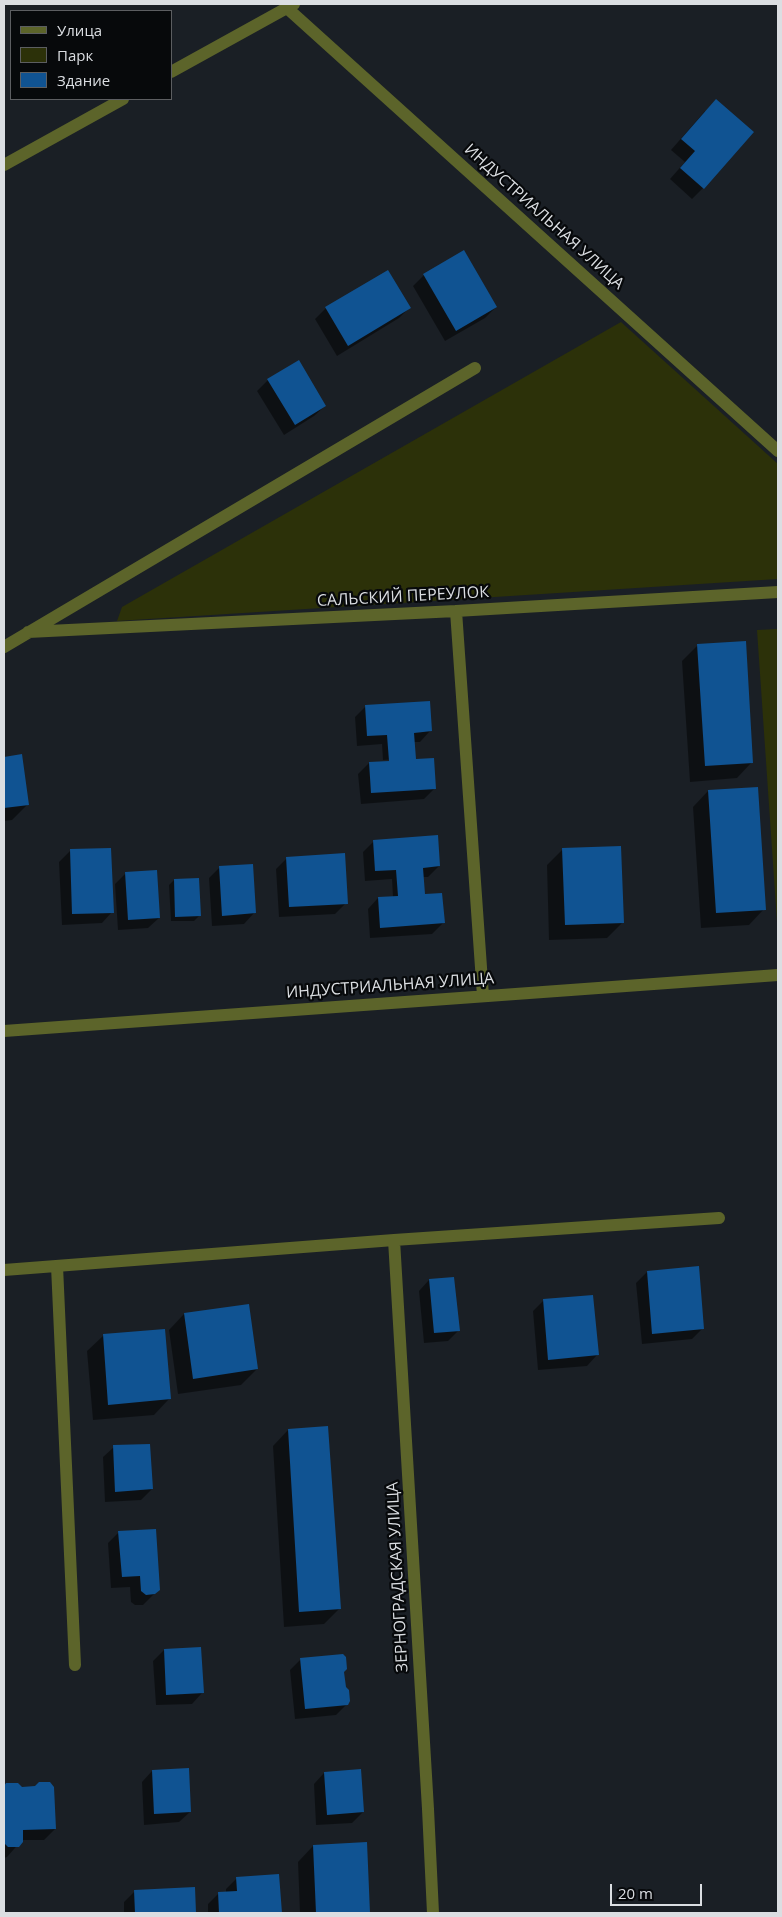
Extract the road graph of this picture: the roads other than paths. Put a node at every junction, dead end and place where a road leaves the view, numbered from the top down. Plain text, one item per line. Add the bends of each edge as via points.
1 (291, 6) edge
2 (172, 71) edge
3 (121, 100) edge
4 (4, 165) edge
5 (475, 368) dead end
6 (778, 451) edge
7 (778, 592) edge
8 (456, 612) junction
9 (28, 632) junction
10 (4, 647) edge
11 (778, 975) edge
12 (483, 996) junction
13 (4, 1031) edge
14 (719, 1218) dead end
15 (394, 1240) junction
16 (57, 1266) junction
17 (4, 1270) edge
18 (76, 1665) dead end
19 (433, 1913) edge

1 - 2 street
1 - 6 street, ИНДУСТРИАЛЬНАЯ УЛИЦА
3 - 4 street
5 - 9 street, САЛЬСКИЙ ПЕРЕУЛОК
7 - 8 street, САЛЬСКИЙ ПЕРЕУЛОК
8 - 9 street, САЛЬСКИЙ ПЕРЕУЛОК
8 - 12 street
9 - 10 street, САЛЬСКИЙ ПЕРЕУЛОК
11 - 12 street, ИНДУСТРИАЛЬНАЯ УЛИЦА
12 - 13 street, ИНДУСТРИАЛЬНАЯ УЛИЦА
14 - 15 street
15 - 16 street
15 - 19 street, ЗЕРНОГРАДСКАЯ УЛИЦА
16 - 17 street
16 - 18 street

